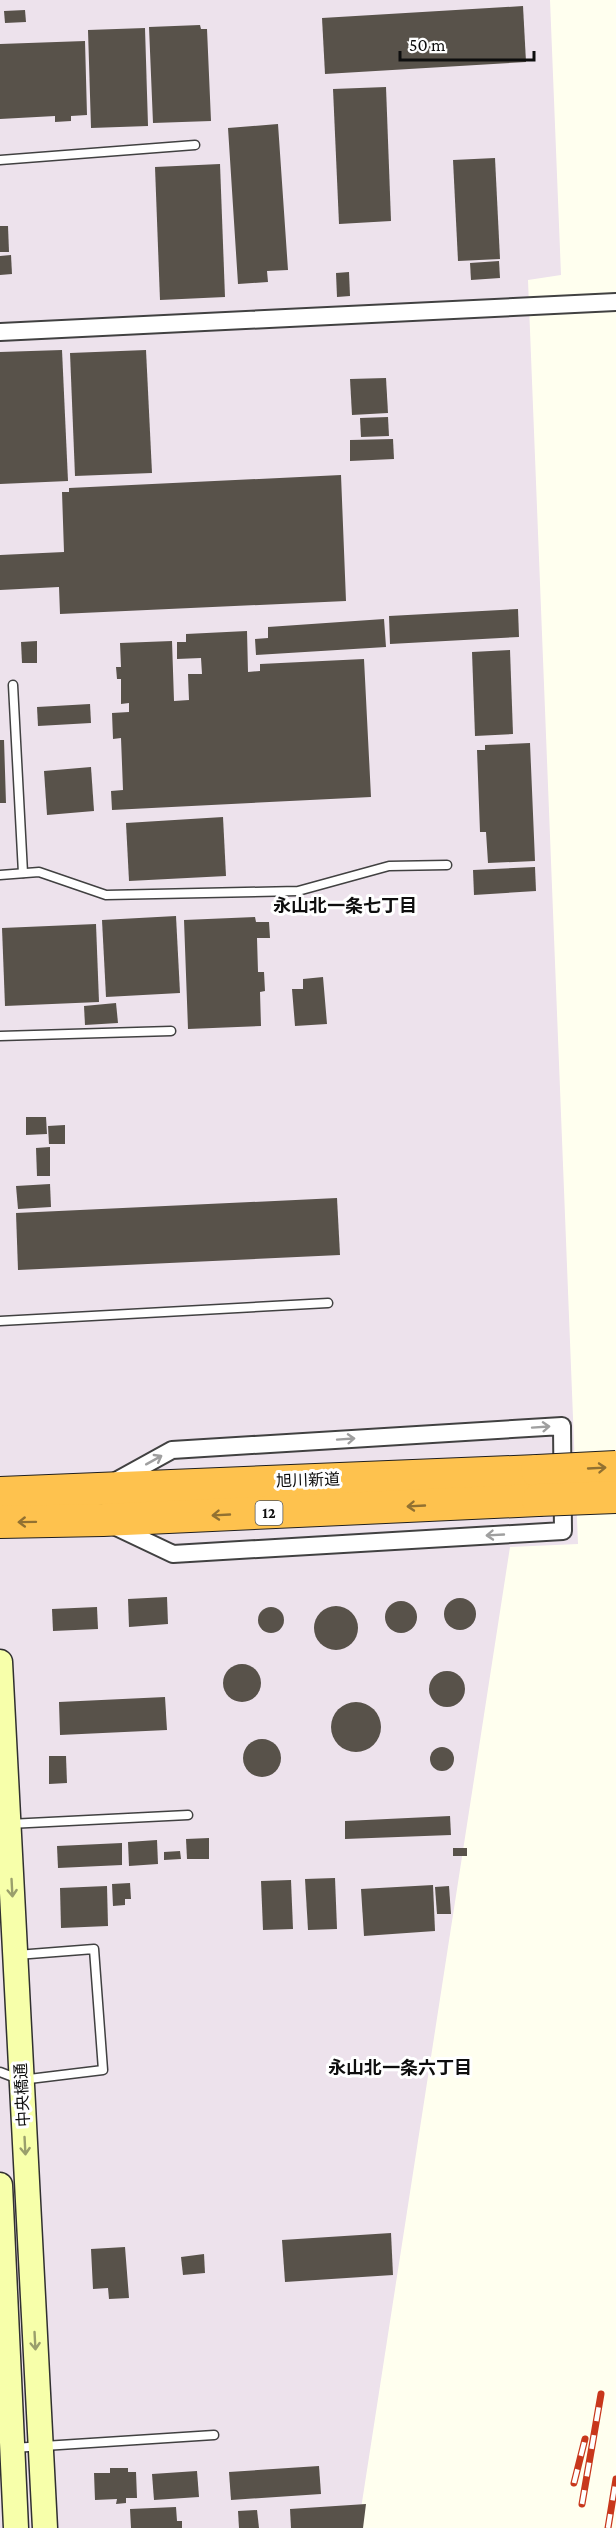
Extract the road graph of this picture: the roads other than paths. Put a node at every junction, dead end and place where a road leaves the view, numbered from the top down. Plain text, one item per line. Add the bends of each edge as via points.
1 (195, 144) dead end
2 (0, 159) edge
3 (616, 302) edge
4 (0, 332) edge
5 (13, 685) dead end
6 (447, 865) dead end
7 (23, 873) junction
8 (0, 875) edge
9 (171, 1030) dead end
10 (0, 1036) edge
11 (328, 1303) dead end
12 (0, 1321) edge
13 (616, 1467) edge
14 (537, 1486) junction
15 (103, 1488) junction
16 (0, 1493) edge
17 (616, 1497) edge
18 (103, 1520) junction
19 (0, 1522) edge
20 (0, 1662) edge
21 (188, 1815) dead end
22 (4, 1824) edge
23 (15, 1956) junction
24 (11, 2076) edge
25 (0, 2185) edge
26 (214, 2435) dead end
27 (41, 2446) junction
28 (12, 2448) junction
29 (16, 2528) edge
30 (45, 2528) edge

1 - 2 lane
3 - 4 street
5 - 7 lane
6 - 7 lane via 389,866 298,891 106,895 39,872
7 - 8 lane
9 - 10 lane
11 - 12 lane
14 -> 13 highway, 旭川新道 / 12, bridge
14 - 15 highway, 旭川新道 / 12
14 - 17 highway, 旭川新道 / 12, bridge
14 -> 18 highway, 旭川新道 / 12
15 - 16 highway, 旭川新道 / 12
15 -> 18 street via 172,1450 562,1426 563,1531 173,1554
18 -> 19 highway, 旭川新道 / 12
20 - 22 main road, 中央橋通
21 - 22 lane
22 -> 23 main road, 中央橋通
23 - 24 main road, 中央橋通
23 - 24 lane via 94,1949 103,2070
24 -> 27 main road, 中央橋通
25 - 28 main road
26 - 27 lane
27 - 28 lane
27 - 30 main road, 中央橋通
28 - 29 main road

